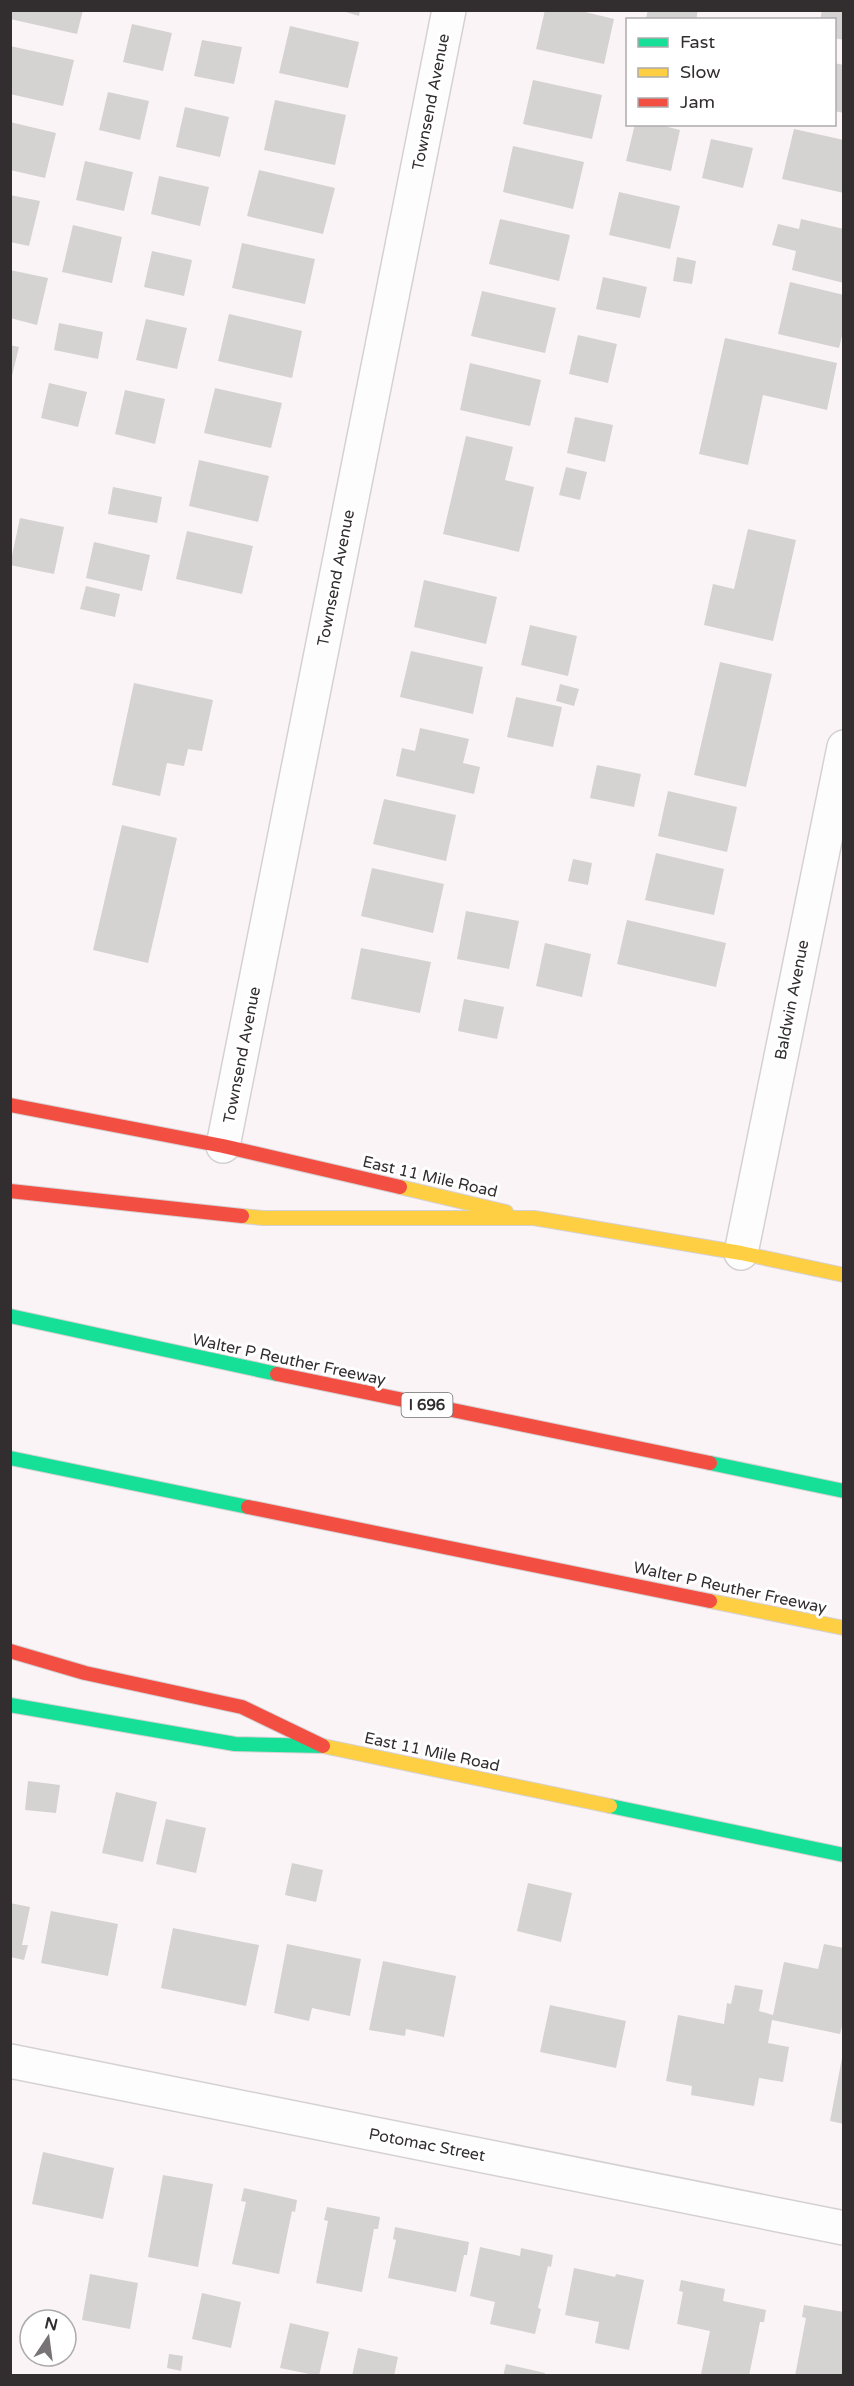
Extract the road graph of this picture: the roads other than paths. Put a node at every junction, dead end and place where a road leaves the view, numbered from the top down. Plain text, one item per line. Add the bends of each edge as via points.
1 (449, 10) edge
2 (843, 747) edge
3 (10, 1105) edge
4 (224, 1146) junction
5 (10, 1191) edge
6 (534, 1218) junction
7 (741, 1253) junction
8 (843, 1275) edge
9 (10, 1316) edge
10 (10, 1458) edge
11 (843, 1491) edge
12 (843, 1628) edge
13 (10, 1651) edge
14 (10, 1705) edge
15 (323, 1746) junction
16 (813, 1836) dead end
17 (783, 1843) junction
18 (843, 1855) edge
19 (10, 2061) edge
20 (843, 2228) edge

1 - 4 street, Townsend Avenue
2 - 7 street, Baldwin Avenue
3 - 4 main road, East 11 Mile Road
4 - 6 main road, East 11 Mile Road
5 - 6 main road via 263,1218
6 - 7 main road, East 11 Mile Road
7 - 8 main road, East 11 Mile Road
9 - 11 main road, Walter P Reuther Freeway / I 696
10 - 12 main road, Walter P Reuther Freeway
13 - 15 main road via 85,1673 242,1707
14 - 15 main road, East 11 Mile Road via 235,1744
15 - 17 main road, East 11 Mile Road
16 - 17 main road
17 - 18 main road, East 11 Mile Road
19 - 20 street, Potomac Street

